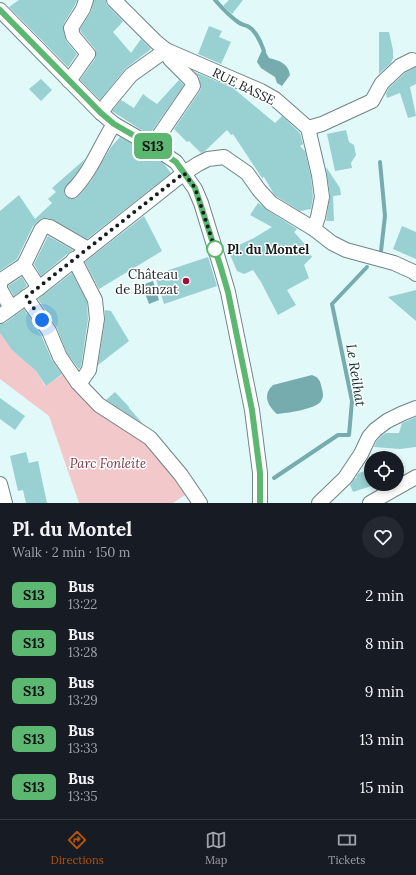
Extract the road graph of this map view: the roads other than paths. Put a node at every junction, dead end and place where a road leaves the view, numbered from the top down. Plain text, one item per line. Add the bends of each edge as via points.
1 (86, 0) edge
2 (114, 0) edge
3 (0, 10) edge
4 (166, 50) junction
5 (412, 60) dead end
6 (69, 81) junction
7 (101, 113) junction
8 (114, 124) junction
9 (308, 128) junction
10 (152, 146) junction
11 (184, 173) junction
12 (72, 191) dead end
13 (314, 229) junction
14 (88, 249) junction
15 (74, 259) junction
16 (24, 266) junction
17 (416, 274) edge
18 (39, 288) junction
19 (26, 297) junction
20 (5, 312) edge
21 (78, 383) junction
22 (416, 408) edge
23 (416, 477) edge
24 (0, 484) edge
25 (5, 503) edge
26 (200, 503) edge
27 (260, 503) edge
28 (319, 503) edge
29 (370, 503) edge

1 - 6 street via 71,28 73,36 88,54
2 - 4 street, RUE BASSE
3 - 6 street
4 - 7 street via 132,75
4 - 9 street, RUE BASSE via 261,91 275,99
4 - 10 street via 193,86
5 - 9 street via 400,66 382,83 372,101
6 - 7 street
7 - 8 street
8 - 10 street
8 - 12 street via 96,158
9 - 13 street via 322,197
10 - 11 street via 176,162
11 - 13 street via 208,159 224,157 247,173 271,203
11 - 14 street
11 - 27 street via 195,188 228,292 252,410 260,473
13 - 17 street via 346,250 394,263
14 - 15 street
14 - 16 street via 45,226
15 - 18 street
15 - 21 street via 95,300 97,318 89,370
16 - 18 street
16 - 20 street via 0,281
18 - 19 street
19 - 20 street
19 - 21 street
21 - 26 street via 99,405 150,438 181,475
22 - 28 street via 387,421 375,430 345,478
23 - 29 street
24 - 25 street

